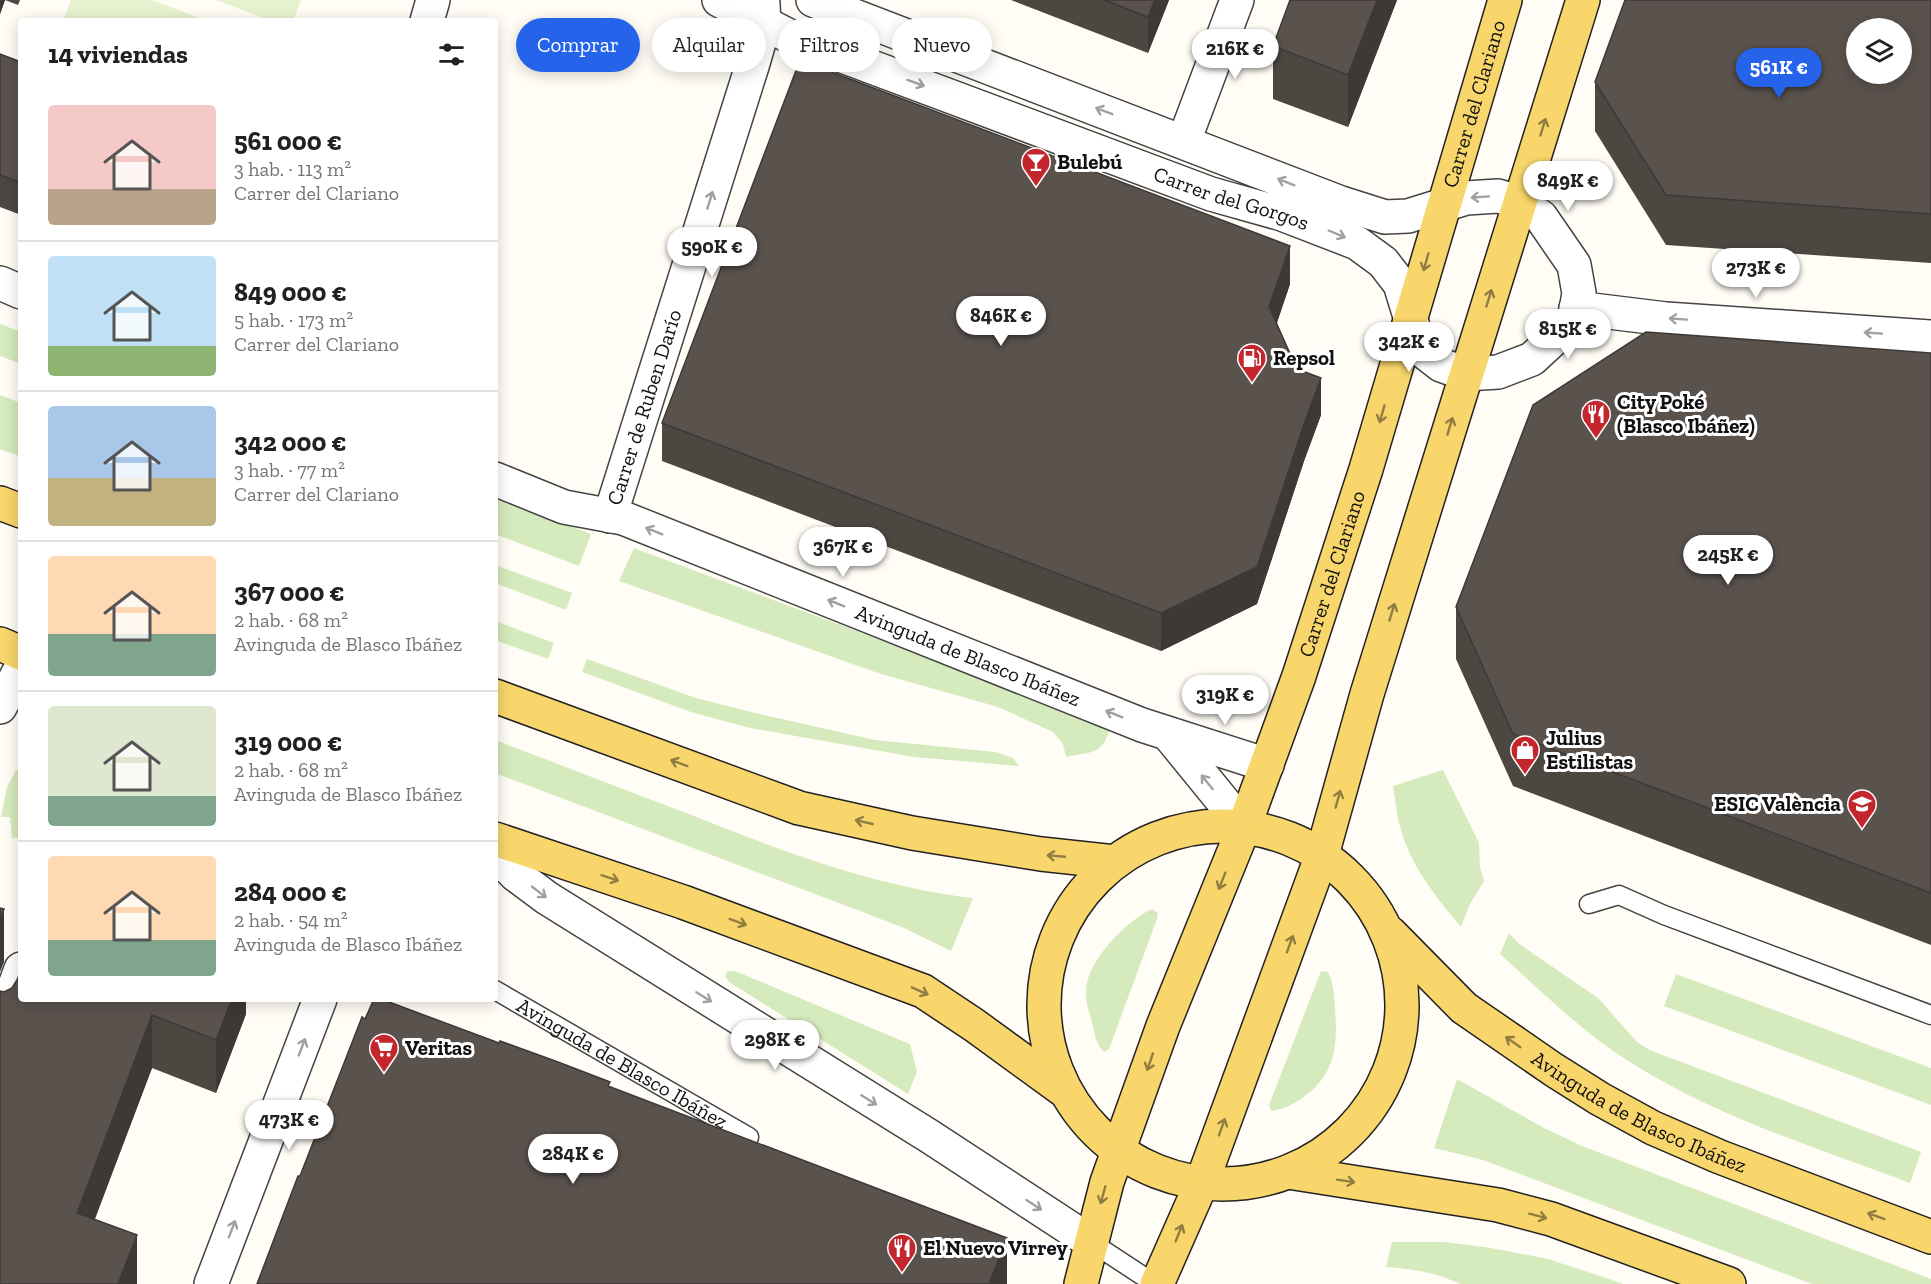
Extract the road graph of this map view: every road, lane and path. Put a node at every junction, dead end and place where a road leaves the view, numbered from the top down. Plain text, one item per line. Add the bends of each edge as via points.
1 (433, 0) edge
2 (719, 0) edge
3 (813, 0) edge
4 (1237, 0) edge
5 (1505, 0) edge
6 (1583, 0) edge
7 (764, 12) edge
8 (428, 18) edge
9 (1184, 141) junction
10 (1519, 202) junction
11 (1442, 207) junction
12 (0, 284) edge
13 (18, 291) edge
14 (1576, 308) junction
15 (1410, 317) junction
16 (1931, 337) edge
17 (1466, 374) junction
18 (498, 480) edge
19 (0, 503) edge
20 (18, 510) edge
21 (610, 516) junction
22 (0, 644) edge
23 (18, 652) edge
24 (18, 673) edge
25 (498, 697) edge
26 (0, 706) edge
27 (1169, 735) junction
28 (1267, 765) junction
29 (1244, 827) junction
30 (498, 840) edge
31 (1322, 855) junction
32 (498, 857) edge
33 (1115, 862) junction
34 (1589, 904) dead end
35 (1386, 928) junction
36 (18, 977) edge
37 (498, 992) edge
38 (319, 1002) edge
39 (1931, 1016) edge
40 (0, 1026) edge
41 (1067, 1093) junction
42 (749, 1137) edge
43 (1119, 1151) junction
44 (1288, 1172) junction
45 (1202, 1182) junction
46 (1931, 1237) edge
47 (1091, 1242) junction
48 (211, 1284) edge
49 (1081, 1284) edge
50 (1156, 1284) edge
51 (1729, 1284) edge

1 - 8 street
2 - 7 street, Carrer del Gorgos
9 -> 3 street, Carrer del Gorgos
4 - 9 street
5 - 11 main road, Carrer del Clariano
10 -> 6 main road
7 -> 15 street, Carrer del Gorgos via 811,44 1200,189 1358,243 1383,262 1400,284
21 -> 7 street, Carrer de Ruben Darío
11 -> 9 street, Carrer del Gorgos via 1385,217
10 -> 11 street, Carrer del Clariano via 1498,196 1467,198
10 - 14 street, Carrer del Clariano via 1541,217 1574,265 1579,292
17 -> 10 main road
11 -> 15 main road, Carrer del Clariano
12 - 13 street
16 -> 14 street via 1666,319
14 - 17 street via 1575,316 1532,359 1498,372
15 - 17 street via 1423,351 1441,365
15 -> 28 main road, Carrer del Clariano via 1366,469
31 -> 17 main road via 1367,694
18 - 21 street, Avinguda de Blasco Ibáñez via 564,507
19 - 20 main road
27 -> 21 street, Avinguda de Blasco Ibáñez
22 - 23 main road
24 - 26 street
33 -> 25 main road via 1041,855 912,833 799,808
27 - 28 street, Avinguda de Blasco Ibáñez
29 -> 27 street, Avinguda de Blasco Ibáñez
28 - 29 main road, Carrer del Clariano
29 - 31 main road, Avinguda de Blasco Ibáñez via 1284,837
29 - 33 main road, Avinguda de Blasco Ibáñez via 1189,829 1162,837
29 -> 43 main road, Carrer del Clariano via 1163,1026
30 -> 41 main road, Avinguda de Blasco Ibáñez via 683,902 923,992 944,1003
31 - 35 main road, Avinguda de Blasco Ibáñez via 1359,887
45 -> 31 main road
32 -> 47 street via 547,898 929,1136
33 - 41 main road, Avinguda de Blasco Ibáñez via 1075,904 1061,928 1047,973 1047,1040
34 - 39 lane via 1619,895
35 - 44 main road, Avinguda de Blasco Ibáñez via 1398,963 1402,1000 1400,1036 1390,1071 1373,1104 1349,1132 1321,1155
46 -> 35 main road, Avinguda de Blasco Ibáñez via 1720,1157 1653,1128 1600,1099 1464,1008
36 - 40 street
37 - 42 lane, Avinguda de Blasco Ibáñez
48 -> 38 street
41 - 43 main road, Avinguda de Blasco Ibáñez via 1095,1131
43 - 45 main road, Avinguda de Blasco Ibáñez via 1158,1172
43 -> 47 main road, Carrer del Clariano
44 - 45 main road, Avinguda de Blasco Ibáñez via 1246,1182
44 -> 51 main road, Avinguda de Blasco Ibáñez via 1498,1205 1551,1219
50 -> 45 main road
47 - 49 main road, Carrer del Clariano
47 - 50 lane

